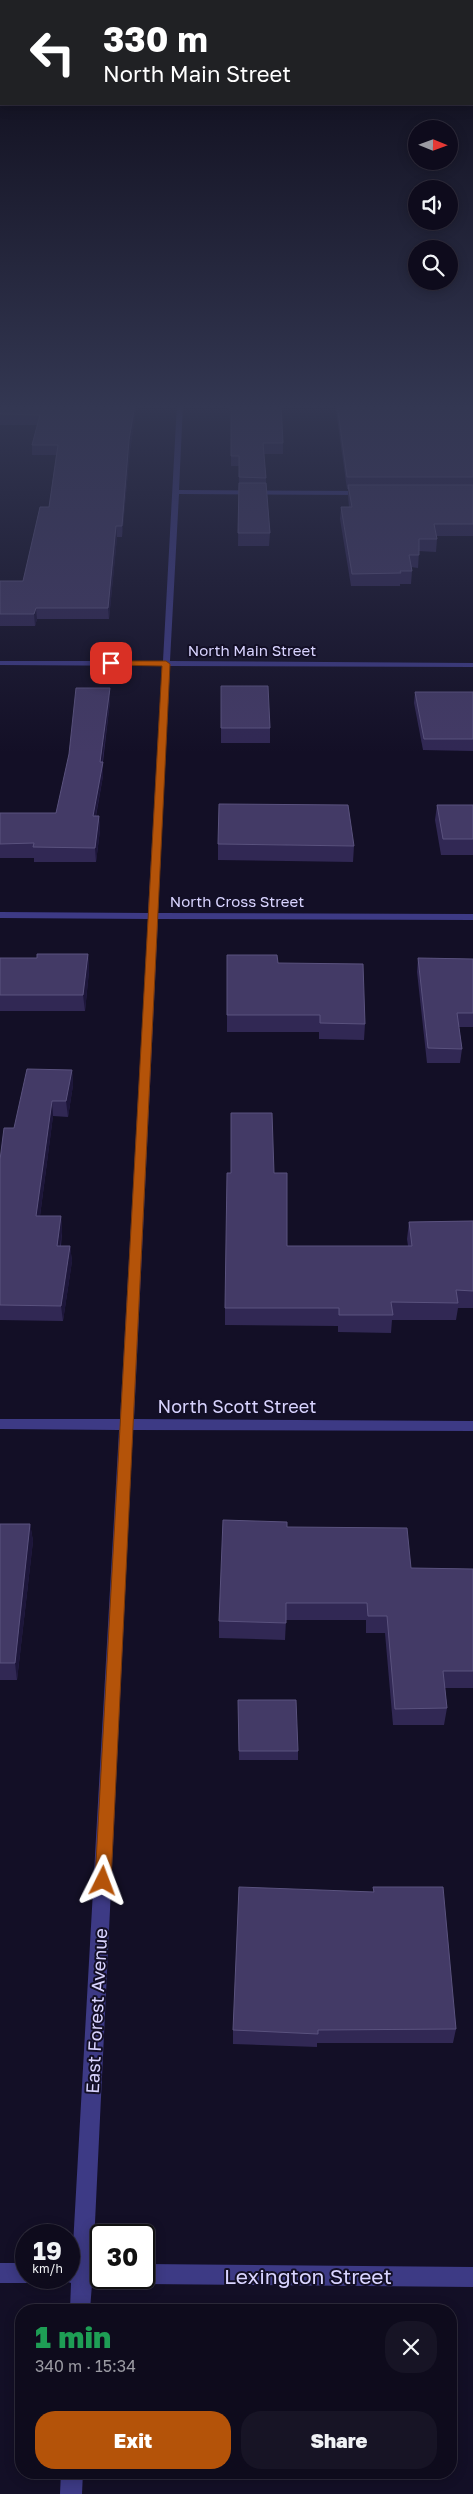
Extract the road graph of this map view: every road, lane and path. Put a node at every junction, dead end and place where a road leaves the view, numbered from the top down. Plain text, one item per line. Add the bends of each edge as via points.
1 (174, 520) edge
2 (0, 663) edge
3 (166, 664) junction
4 (473, 665) edge
5 (0, 915) edge
6 (153, 916) junction
7 (473, 916) edge
8 (0, 1424) edge
9 (126, 1424) junction
10 (473, 1426) edge
11 (0, 2273) edge
12 (15, 2273) edge
13 (84, 2274) edge
14 (155, 2274) edge
15 (473, 2277) edge
16 (81, 2304) edge
17 (72, 2479) edge
18 (71, 2494) edge

1 - 3 street, East Forest Avenue
2 - 3 street, North Main Street
3 - 4 street, North Main Street
3 - 6 street, East Forest Avenue
5 - 6 street, North Cross Street
6 - 7 street, North Cross Street
6 - 9 street, East Forest Avenue
8 - 9 street, North Scott Street
9 - 10 street, North Scott Street
9 - 13 street, East Forest Avenue
11 - 12 street
13 - 16 street, East Forest Avenue
14 - 15 street, Lexington Street
17 - 18 street

